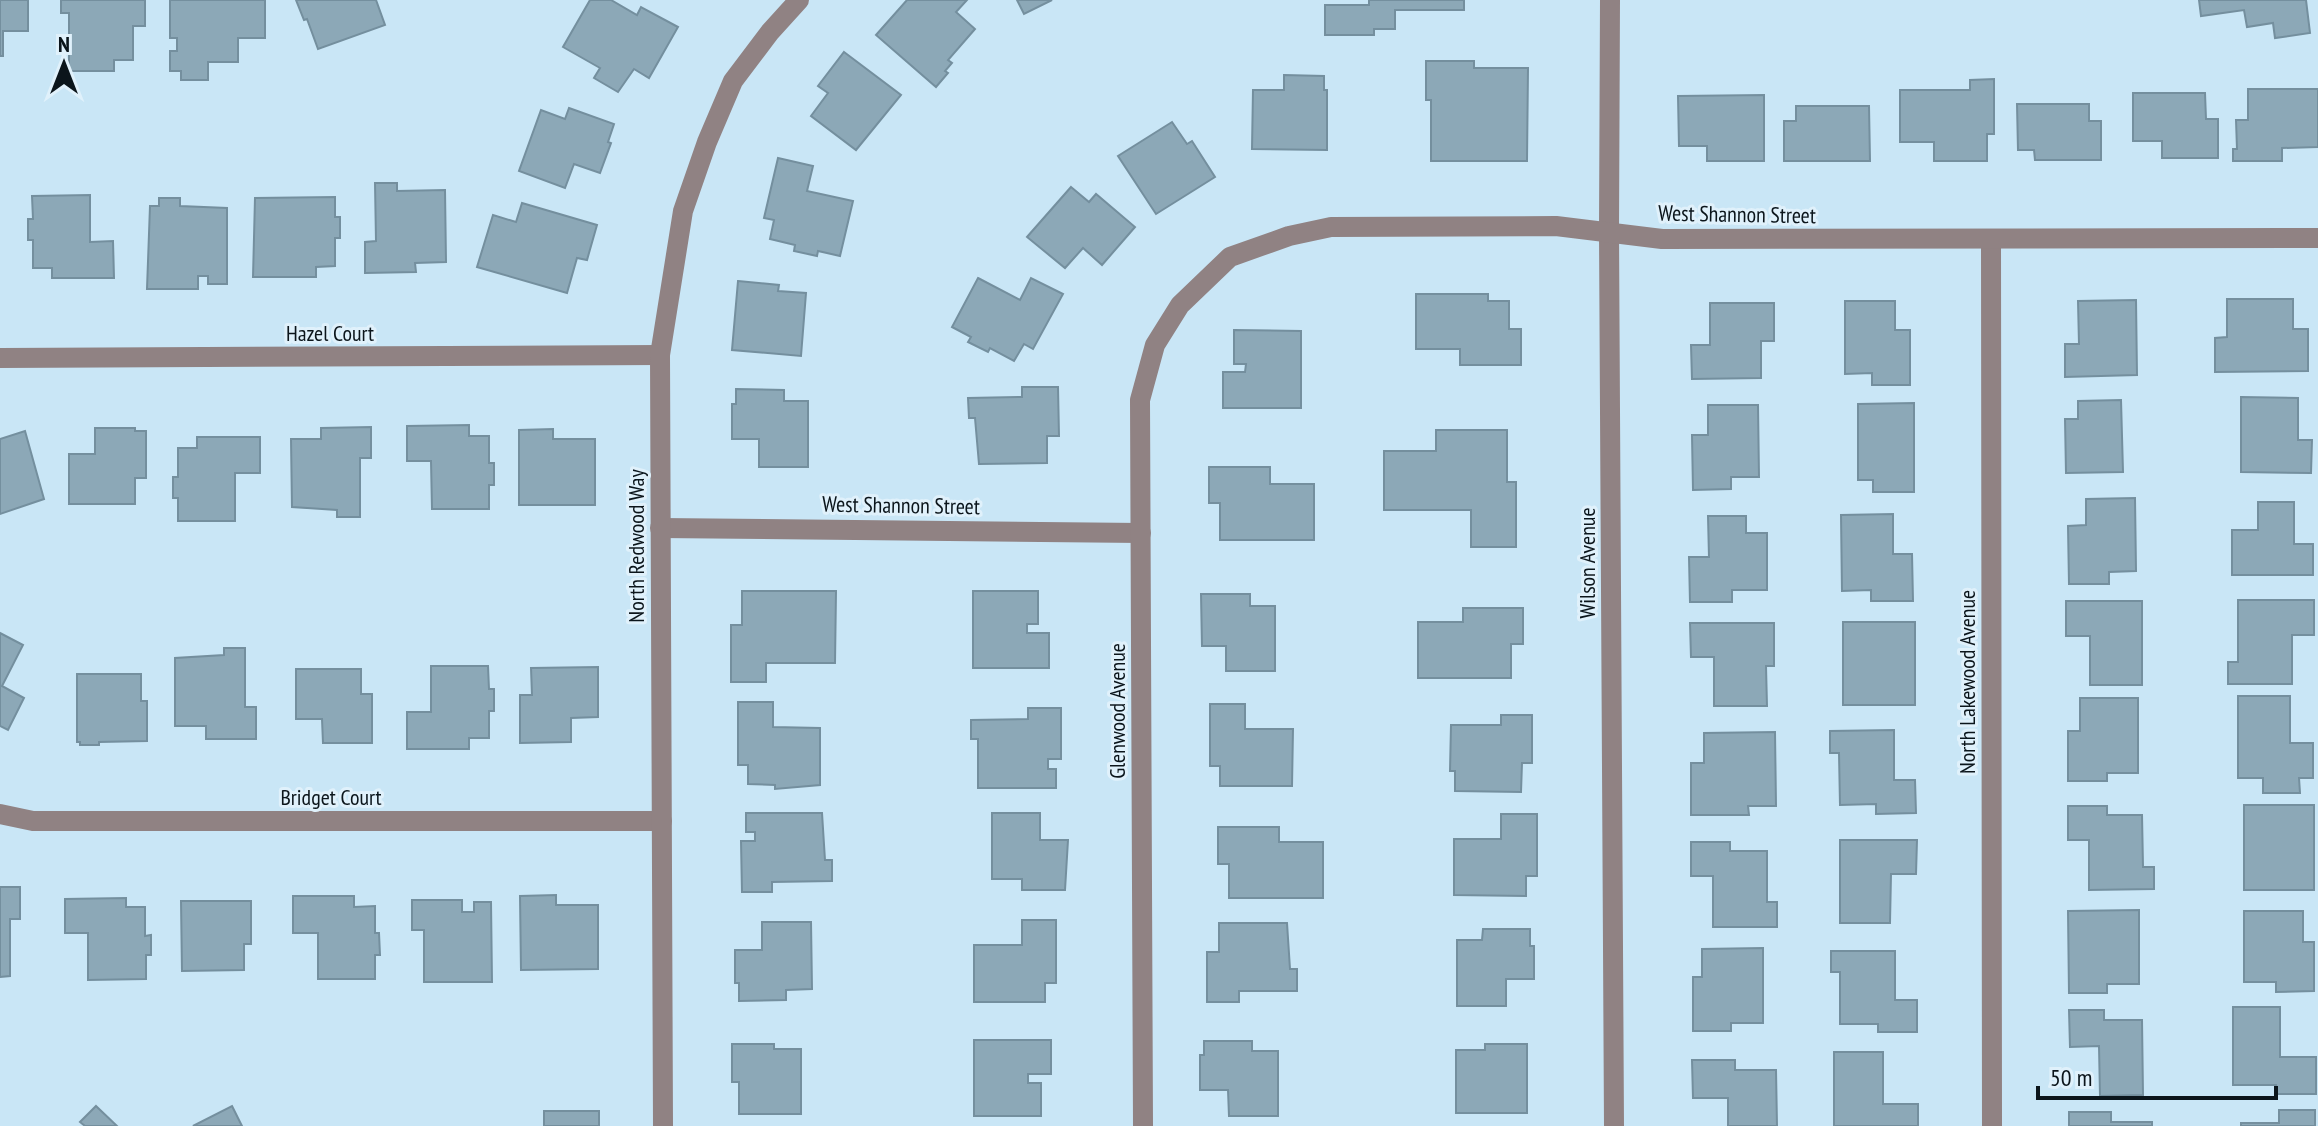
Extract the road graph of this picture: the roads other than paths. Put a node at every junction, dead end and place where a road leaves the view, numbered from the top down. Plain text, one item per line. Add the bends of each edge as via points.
1 (799, 0) edge
2 (1610, 0) edge
3 (1609, 231) junction
4 (2318, 238) edge
5 (1991, 239) junction
6 (1180, 305) joint
7 (660, 355) junction
8 (0, 358) edge
9 (660, 528) junction
10 (1141, 533) junction
11 (0, 814) edge
12 (662, 821) junction
13 (663, 1126) edge
14 (1143, 1126) edge
15 (1614, 1126) edge
16 (1992, 1126) edge

1 - 7 street, North Redwood Way via 733,81 707,142 683,211
2 - 3 street, Wilson Avenue
3 - 5 street, West Shannon Street via 1662,239
3 - 6 street, West Shannon Street via 1556,226 1331,227 1230,257
3 - 15 street, Wilson Avenue
4 - 5 street, West Shannon Street
5 - 16 street, North Lakewood Avenue
6 - 10 street, Glenwood Avenue via 1155,345 1140,400
7 - 8 street, Hazel Court
7 - 9 street, North Redwood Way
9 - 10 street, West Shannon Street
9 - 12 street, North Redwood Way
10 - 14 street, Glenwood Avenue
11 - 12 street, Bridget Court via 33,821
12 - 13 street, North Redwood Way

